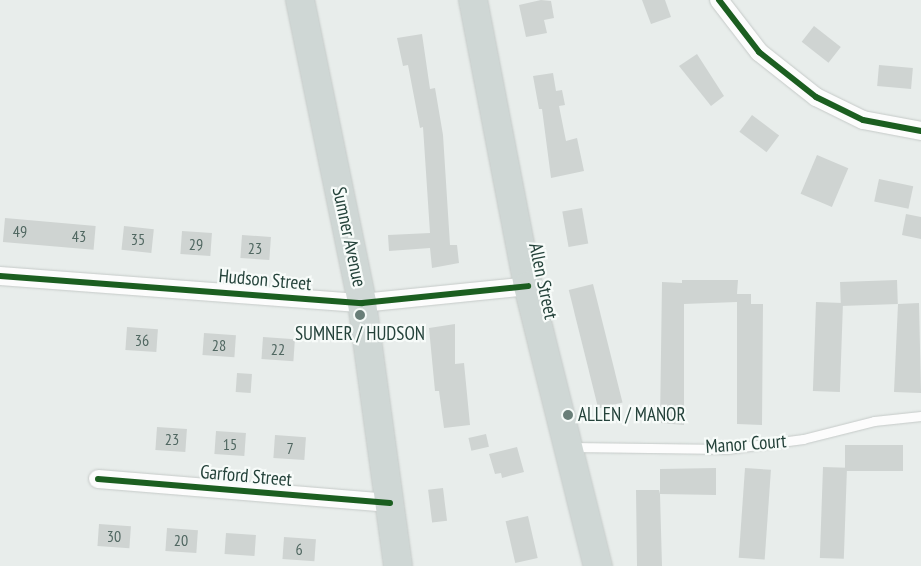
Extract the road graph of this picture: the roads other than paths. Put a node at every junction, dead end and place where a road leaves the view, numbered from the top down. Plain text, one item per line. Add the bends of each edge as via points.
1 (300, 0) edge
2 (473, 0) edge
3 (719, 0) edge
4 (921, 131) edge
5 (0, 276) edge
6 (528, 286) junction
7 (362, 303) junction
8 (921, 416) edge
9 (568, 448) junction
10 (98, 479) dead end
11 (390, 503) junction
12 (398, 566) edge
13 (598, 566) edge

1 - 7 main road, Sumner Avenue
2 - 6 main road, Allen Street
3 - 4 street via 759,52 816,97 863,120
5 - 7 street, Hudson Street
6 - 7 street, Hudson Street
6 - 9 main road, Allen Street
7 - 11 main road, Sumner Avenue
8 - 9 lane, Manor Court via 874,421 803,439 727,449
9 - 13 main road, Allen Street
10 - 11 street, Garford Street
11 - 12 main road, Sumner Avenue

